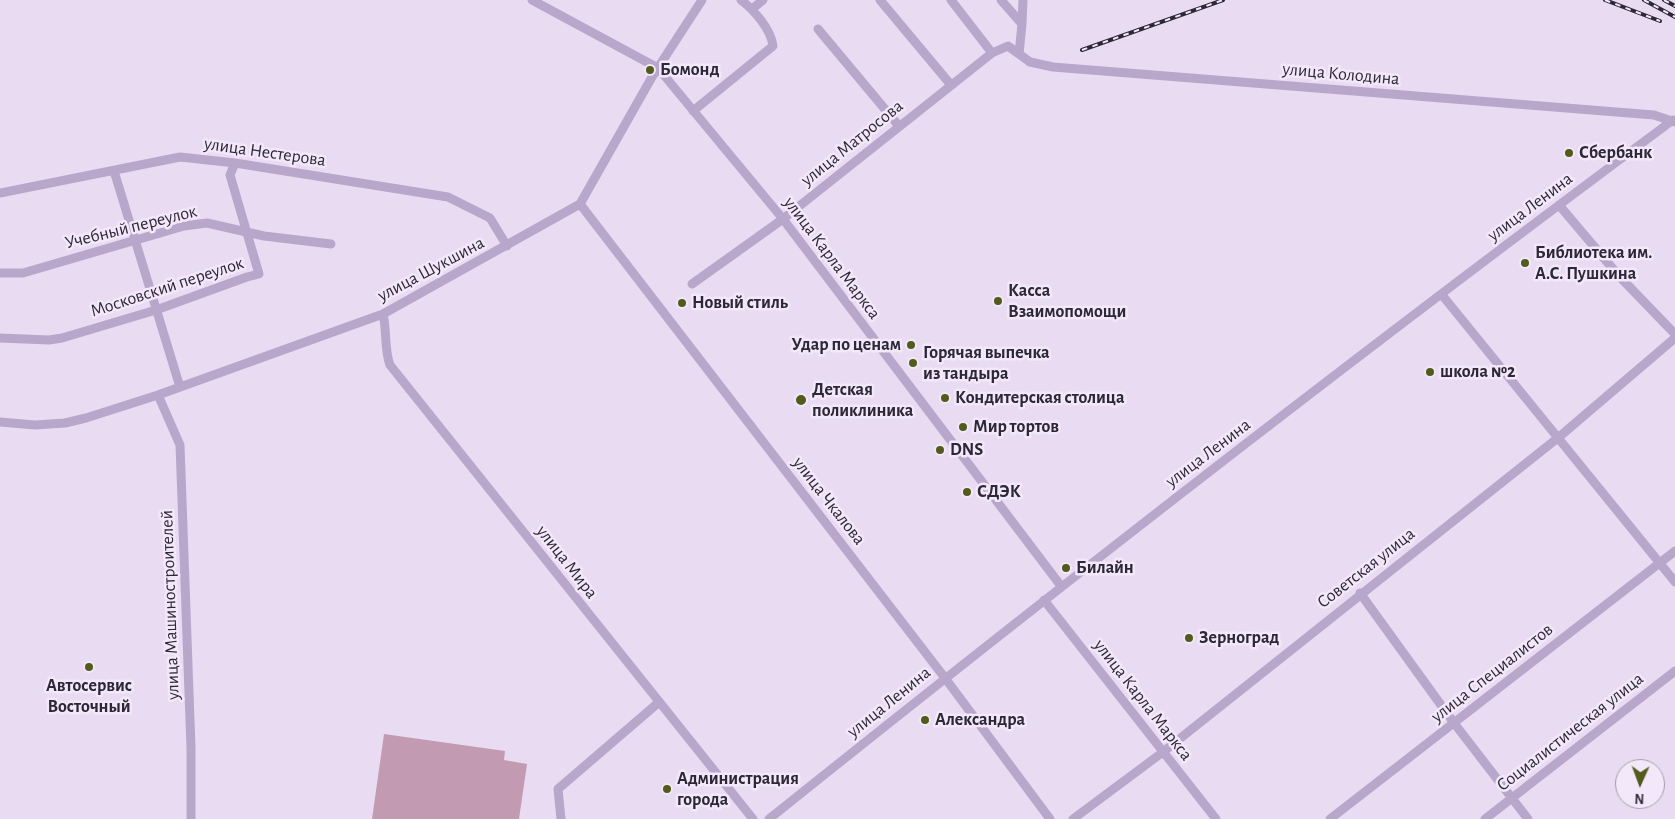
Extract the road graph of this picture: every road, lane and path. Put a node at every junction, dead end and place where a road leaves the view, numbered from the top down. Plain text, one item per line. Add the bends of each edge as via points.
1 (532, 0) edge
2 (702, 0) edge
3 (741, 0) edge
4 (764, 0) edge
5 (880, 0) edge
6 (951, 0) edge
7 (1002, 0) edge
8 (1023, 0) edge
9 (752, 9) junction
10 (1022, 24) junction
11 (818, 29) dead end
12 (1008, 46) joint
13 (992, 52) junction
14 (1019, 54) junction
15 (658, 68) junction
16 (951, 85) junction
17 (693, 111) junction
18 (1674, 121) edge
19 (899, 126) junction
20 (235, 163) junction
21 (114, 171) junction
22 (0, 193) edge
23 (580, 204) junction
24 (1558, 205) junction
25 (783, 220) junction
26 (246, 232) junction
27 (135, 240) junction
28 (331, 244) dead end
29 (507, 246) junction
30 (0, 273) edge
31 (692, 284) dead end
32 (1442, 294) junction
33 (156, 310) junction
34 (383, 314) junction
35 (1675, 336) edge
36 (0, 338) edge
37 (180, 387) junction
38 (158, 395) junction
39 (0, 422) edge
40 (1559, 437) junction
41 (1675, 551) edge
42 (1660, 563) junction
43 (1675, 582) edge
44 (1061, 586) junction
45 (1360, 593) junction
46 (1044, 600) junction
47 (1675, 670) edge
48 (945, 678) junction
49 (658, 703) junction
50 (1454, 723) junction
51 (1163, 752) junction
52 (1512, 798) junction
53 (190, 819) edge
54 (561, 819) edge
55 (752, 819) edge
56 (769, 819) edge
57 (1050, 819) edge
58 (1073, 819) edge
59 (1216, 819) edge
60 (1330, 819) edge
61 (1485, 819) edge
62 (1528, 819) edge

1 - 15 street, улица Карла Маркса
2 - 15 street
3 - 9 street
4 - 9 street
5 - 16 street
6 - 13 street
7 - 10 street
8 - 10 street
9 - 17 street via 772,39 773,46
10 - 14 street
11 - 19 street
12 - 13 street, улица Матросова
12 - 14 street, улица Колодина
13 - 16 street, улица Матросова
14 - 18 street, улица Колодина via 1030,62 1053,68 1654,116
15 - 17 street, улица Карла Маркса
15 - 23 street
16 - 19 street, улица Матросова
17 - 25 street, улица Карла Маркса
18 - 24 street, улица Ленина
19 - 25 street, улица Матросова
20 - 21 street, улица Нестерова via 180,157
20 - 26 street, Московский переулок via 230,175
20 - 29 street, улица Нестерова via 448,196 490,218
21 - 22 street, улица Нестерова
21 - 27 street
23 - 29 street, улица Шукшина
23 - 48 street, улица Чкалова
24 - 32 street, улица Ленина
24 - 35 street
25 - 31 street, улица Матросова
25 - 44 street, улица Карла Маркса
26 - 27 street, Учебный переулок via 207,223
26 - 28 street, Учебный переулок
26 - 33 street, Московский переулок via 259,274
27 - 30 street, Учебный переулок via 23,273
27 - 33 street
29 - 34 street, улица Шукшина
32 - 40 street
32 - 44 street, улица Ленина
33 - 36 street, Московский переулок via 62,338
33 - 37 street
34 - 37 street, улица Шукшина
34 - 49 street, улица Мира via 390,365
35 - 40 street, Советская улица
37 - 38 street, улица Шукшина
38 - 39 street, улица Шукшина via 66,423
38 - 53 street, улица Машиностроителей via 180,445 191,748
40 - 42 street
40 - 45 street, Советская улица
41 - 42 street, улица Специалистов
42 - 43 street
42 - 50 street, улица Специалистов
44 - 46 street, улица Ленина
45 - 50 street
45 - 51 street, Советская улица
46 - 48 street, улица Ленина
46 - 51 street, улица Карла Маркса
47 - 52 street, Социалистическая улица
48 - 56 street, улица Ленина
48 - 57 street, улица Чкалова
49 - 54 street via 558,788
49 - 55 street, улица Мира
50 - 52 street
50 - 60 street, улица Специалистов
51 - 58 street, Советская улица
51 - 59 street, улица Карла Маркса
52 - 61 street, Социалистическая улица
52 - 62 street

